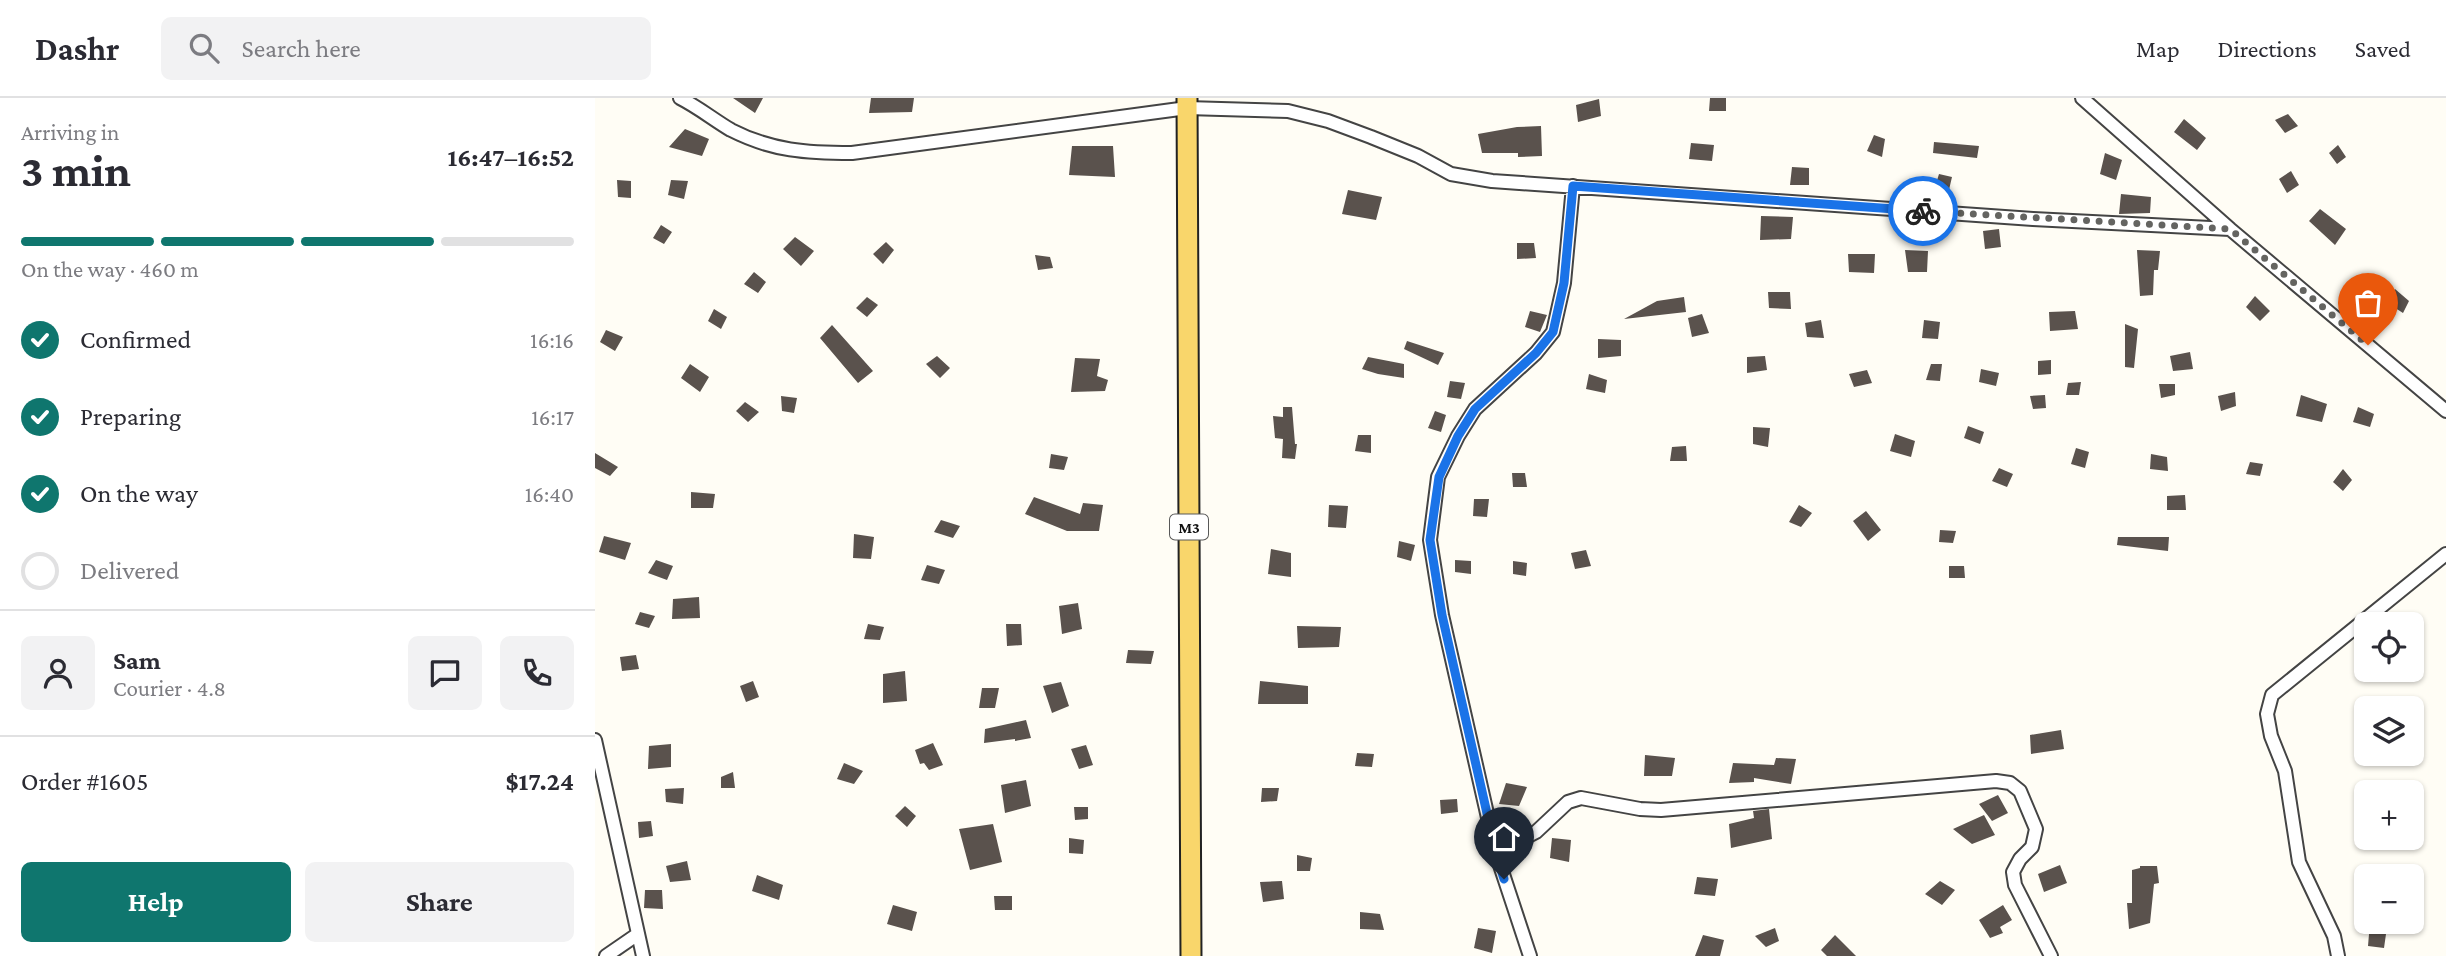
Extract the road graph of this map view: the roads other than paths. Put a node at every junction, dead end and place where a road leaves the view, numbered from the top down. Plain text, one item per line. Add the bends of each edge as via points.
1 (680, 98) edge
2 (2083, 98) edge
3 (1187, 103) edge
4 (1573, 186) junction
5 (2230, 229) junction
6 (2446, 411) edge
7 (2446, 554) edge
8 (595, 740) edge
9 (1496, 853) junction
10 (638, 934) junction
11 (606, 956) edge
12 (643, 956) edge
13 (1191, 956) edge
14 (1530, 956) edge
15 (2051, 956) edge
16 (2337, 956) edge

1 - 3 street via 772,148 814,153 852,153
2 - 5 street
3 - 4 street via 1288,111 1328,121 1451,174
3 - 13 main road, M3
4 - 5 street
4 - 9 street via 1564,283 1553,332 1475,409 1458,436 1439,477 1430,540 1442,615
5 - 6 street
7 - 16 street via 2272,695 2269,705 2271,736 2285,771 2299,862 2335,936
8 - 10 street
9 - 14 street
9 - 15 street via 1536,832 1568,802 1581,798 1661,810 2010,783 2020,791 2036,829 2032,847 2013,872 2015,885
10 - 11 street
10 - 12 street

